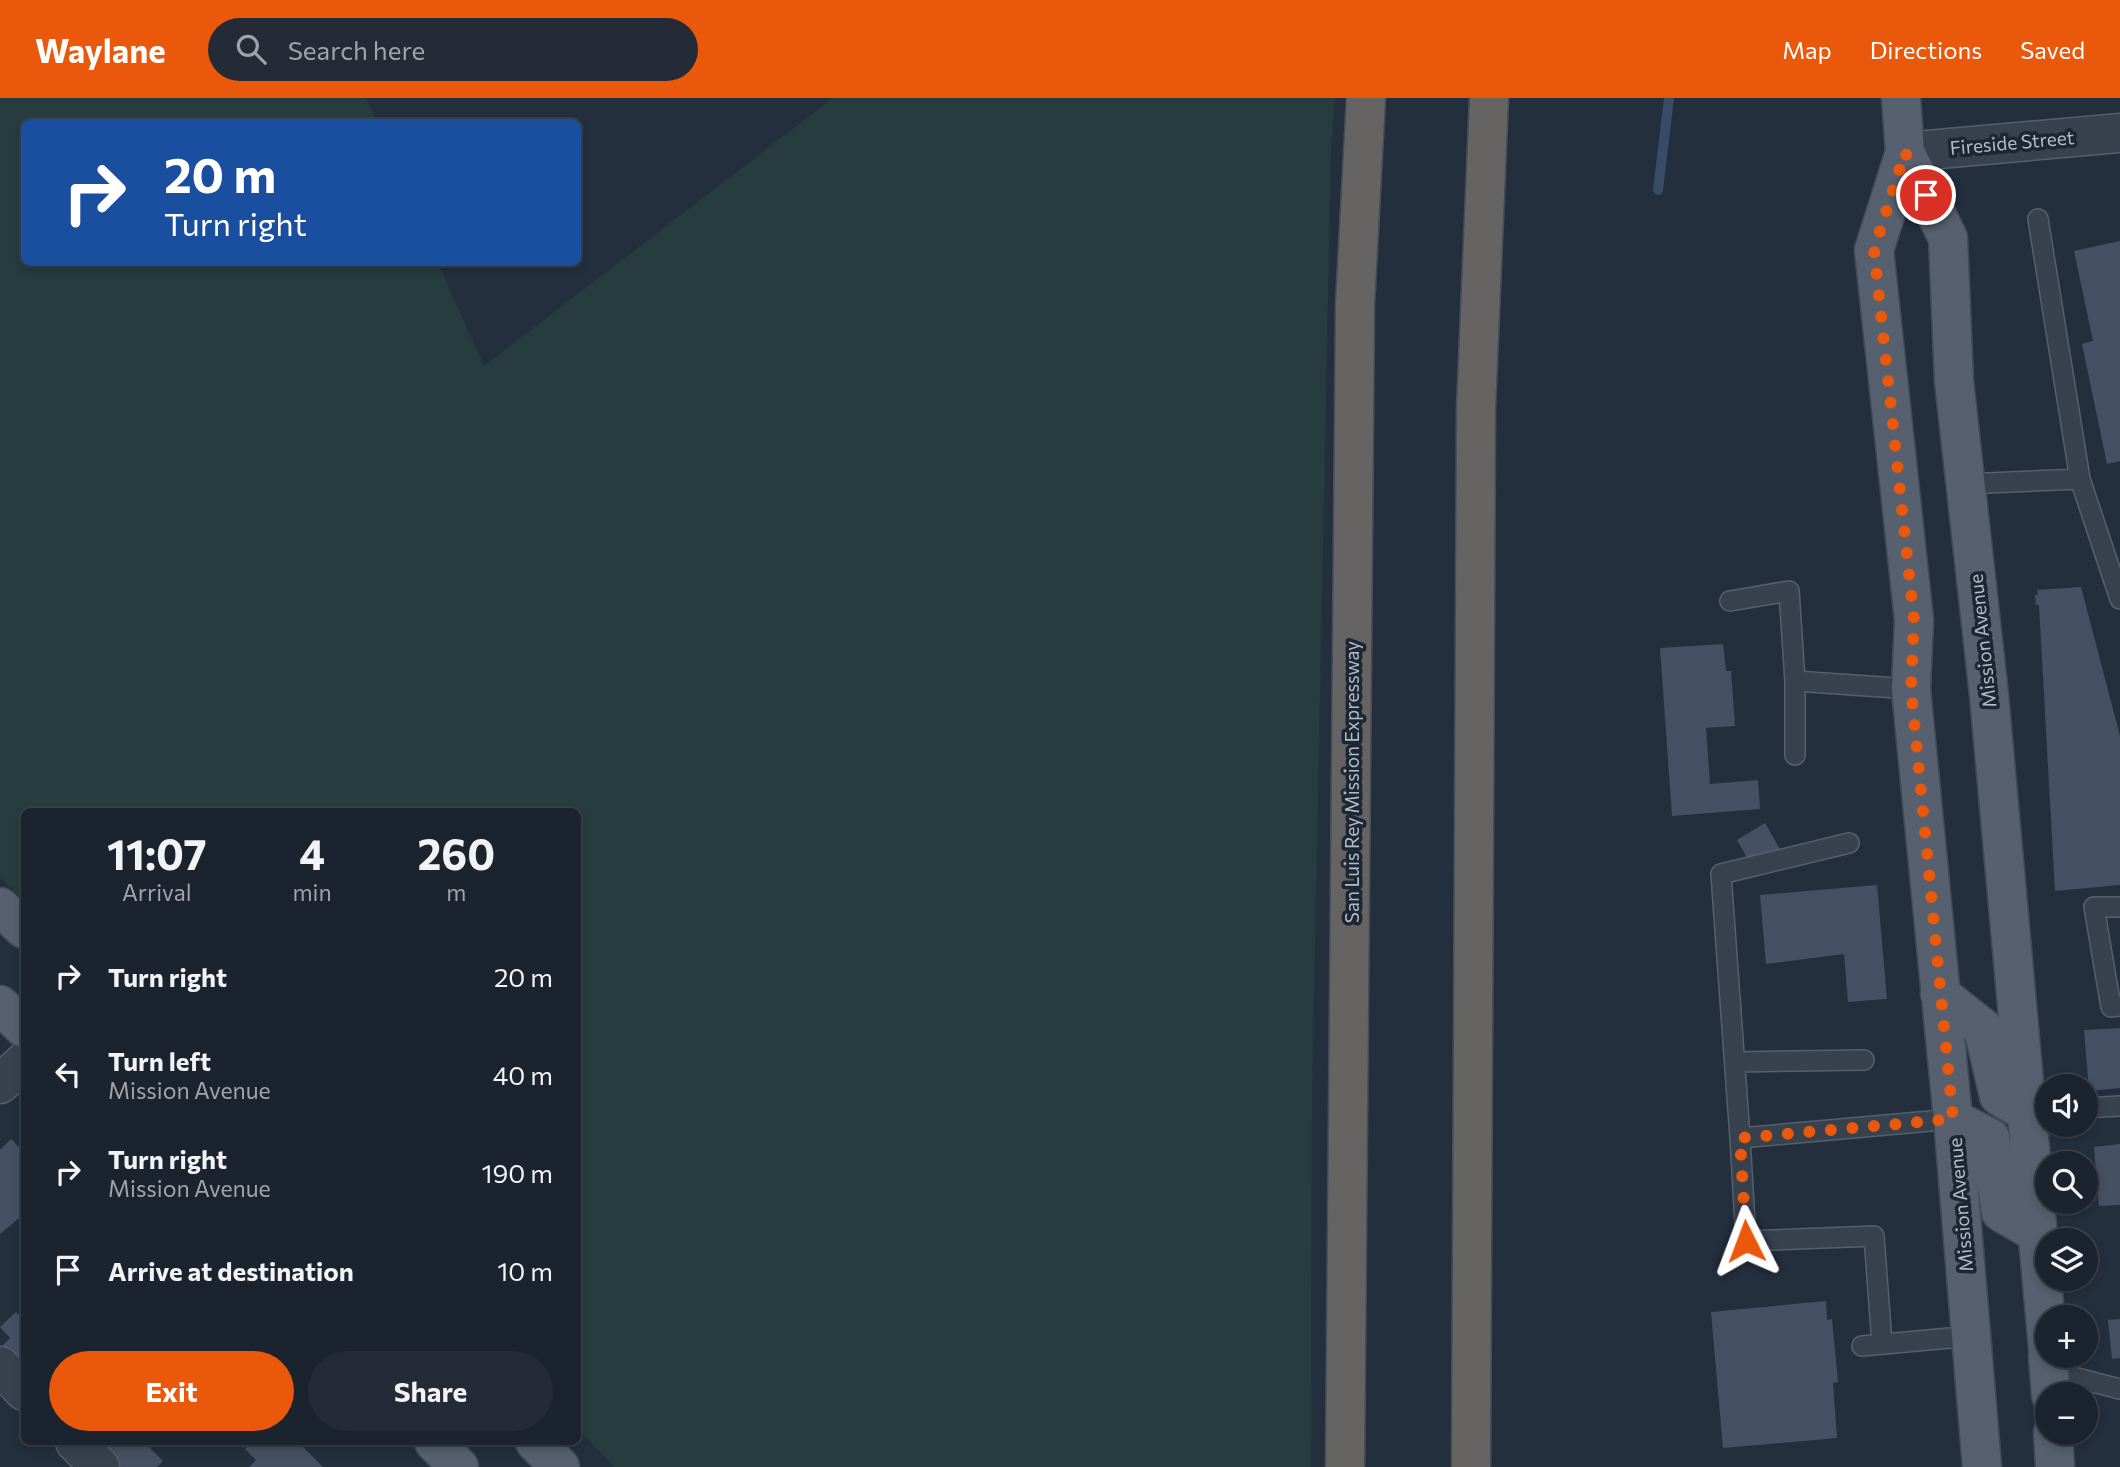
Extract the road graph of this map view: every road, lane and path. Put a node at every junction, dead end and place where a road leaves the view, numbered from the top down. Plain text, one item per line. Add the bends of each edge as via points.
1 (1366, 98) edge
2 (1489, 98) edge
3 (1900, 98) edge
4 (2120, 133) edge
5 (1905, 152) junction
6 (2038, 219) dead end
7 (2080, 479) junction
8 (1965, 484) junction
9 (2120, 599) edge
10 (1730, 601) dead end
11 (1795, 681) junction
12 (1911, 689) junction
13 (1795, 755) dead end
14 (1849, 843) dead end
15 (0, 906) edge
16 (2120, 907) edge
17 (21, 926) edge
18 (1940, 994) junction
19 (0, 1005) edge
20 (2120, 1006) edge
21 (21, 1025) edge
22 (1864, 1060) dead end
23 (1735, 1062) junction
24 (21, 1065) edge
25 (0, 1084) edge
26 (2035, 1094) edge
27 (2120, 1106) edge
28 (2098, 1107) edge
29 (2035, 1110) edge
30 (1953, 1119) junction
31 (2037, 1137) edge
32 (1740, 1138) junction
33 (2036, 1228) edge
34 (2035, 1232) edge
35 (1972, 1336) junction
36 (1882, 1344) junction
37 (1862, 1346) dead end
38 (0, 1366) edge
39 (2052, 1368) edge
40 (21, 1388) edge
41 (2120, 1389) edge
42 (78, 1445) edge
43 (437, 1445) edge
44 (538, 1445) edge
45 (2054, 1445) edge
46 (100, 1467) edge
47 (459, 1467) edge
48 (560, 1467) edge
49 (1345, 1467) edge
50 (1471, 1467) edge
51 (1982, 1467) edge
52 (2055, 1467) edge

1 - 49 highway, San Luis Rey Mission Expressway via 1355,331
2 - 50 highway via 1476,408
3 - 5 main road, Mission Avenue
4 - 5 street, Fireside Street
5 - 8 main road, Mission Avenue via 1948,238 1954,381
5 - 12 main road, Mission Avenue via 1874,250 1914,620
6 - 7 lane
7 - 8 lane
7 - 9 lane
8 - 26 main road, Mission Avenue
10 - 11 lane via 1789,591
11 - 12 lane
11 - 13 lane
12 - 18 main road, Mission Avenue
14 - 23 lane via 1721,874
15 - 17 main road
16 - 20 lane via 2094,907 2111,1007
18 - 29 main road via 1983,1028 1999,1096
18 - 30 main road, Mission Avenue
19 - 21 main road
22 - 23 lane
23 - 32 lane
24 - 25 street
27 - 28 lane
30 - 32 lane
30 - 34 main road via 1990,1138 2001,1212
30 - 35 main road, Mission Avenue
31 - 33 main road, Mission Avenue
32 - 36 lane via 1746,1241 1874,1237
35 - 36 lane
35 - 51 main road, Mission Avenue
36 - 37 lane
38 - 40 street
39 - 41 lane
42 - 46 street
43 - 47 main road
44 - 48 main road
45 - 52 main road

